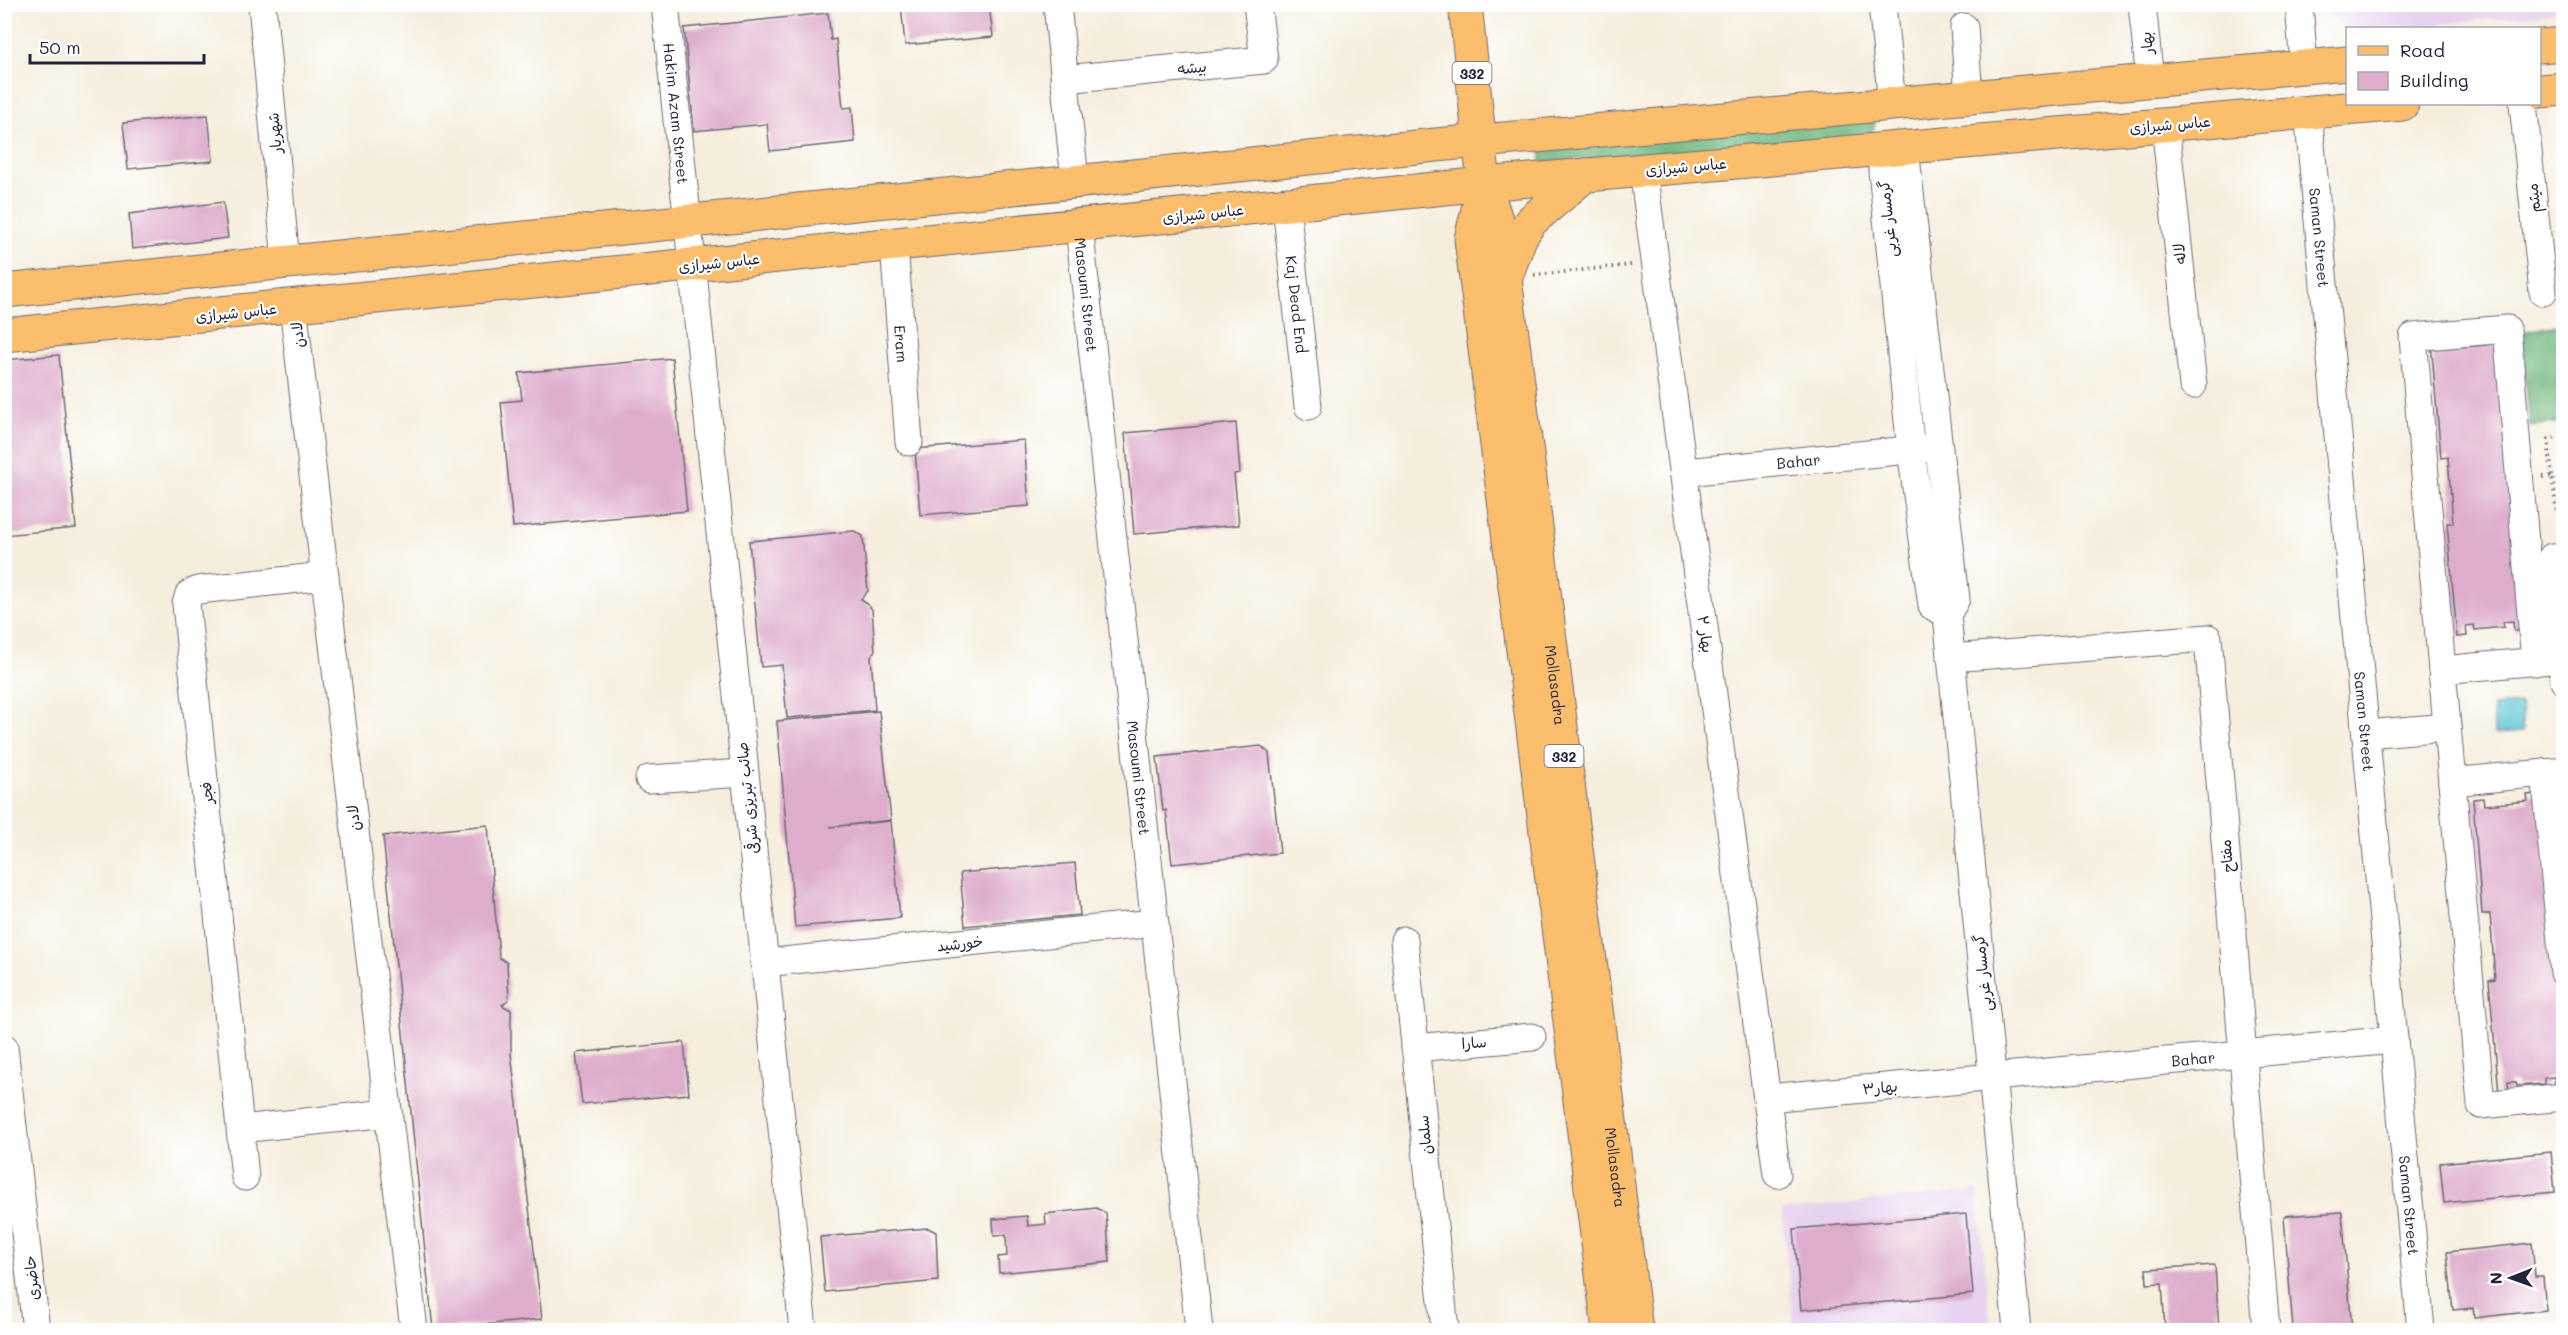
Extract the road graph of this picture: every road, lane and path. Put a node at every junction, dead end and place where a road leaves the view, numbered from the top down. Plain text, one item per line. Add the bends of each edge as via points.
1 (262, 4) edge
2 (665, 4) edge
3 (1057, 4) edge
4 (1257, 4) edge
5 (1465, 4) edge
6 (1882, 4) edge
7 (2142, 4) edge
8 (2299, 4) edge
9 (1964, 27) dead end
10 (2564, 44) edge
11 (2541, 46) edge
12 (2346, 63) edge
13 (2304, 67) junction
14 (1064, 79) junction
15 (2150, 81) junction
16 (2564, 89) edge
17 (2541, 91) edge
18 (1969, 97) junction
19 (1892, 104) junction
20 (2390, 105) edge
21 (2523, 105) edge
22 (2308, 112) junction
23 (2165, 124) junction
24 (1532, 136) junction
25 (1480, 141) junction
26 (1896, 148) junction
27 (1643, 170) junction
28 (1585, 175) junction
29 (1540, 179) junction
30 (1075, 181) junction
31 (1484, 184) junction
32 (1286, 205) junction
33 (687, 221) junction
34 (1079, 226) junction
35 (894, 245) junction
36 (286, 262) junction
37 (1656, 263) junction
38 (692, 265) junction
39 (1505, 278) junction
40 (4, 291) edge
41 (2543, 292) dead end
42 (293, 306) junction
43 (4, 335) edge
44 (2193, 384) dead end
45 (1308, 406) dead end
46 (2564, 437) edge
47 (909, 442) dead end
48 (1939, 447) junction
49 (1911, 450) junction
50 (1685, 472) junction
51 (2552, 476) dead end
52 (2564, 556) edge
53 (325, 576) junction
54 (1947, 615) junction
55 (1951, 658) junction
56 (2553, 667) edge
57 (2442, 670) junction
58 (2447, 727) junction
59 (2366, 734) junction
60 (2554, 772) edge
61 (744, 773) junction
62 (649, 779) dead end
63 (2452, 782) junction
64 (1155, 923) junction
65 (1404, 940) dead end
66 (764, 963) junction
67 (2564, 973) edge
68 (1532, 1037) dead end
69 (2394, 1040) junction
70 (4, 1047) edge
71 (1415, 1048) junction
72 (2243, 1054) junction
73 (1992, 1077) junction
74 (2564, 1097) edge
75 (1767, 1098) junction
76 (388, 1113) junction
77 (241, 1129) junction
78 (1777, 1174) dead end
79 (245, 1177) dead end
80 (36, 1330) edge
81 (414, 1330) edge
82 (803, 1330) edge
83 (1199, 1330) edge
84 (1445, 1330) edge
85 (1609, 1330) edge
86 (1636, 1330) edge
87 (2017, 1330) edge
88 (2266, 1330) edge
89 (2421, 1330) edge

1 - 36 street, شهریار
2 - 33 street, Hakim Azam Street
3 - 14 street
4 - 14 street, بیشه via 1264,60
5 - 25 main road, Mollasadra / 332
6 - 19 street
7 - 15 street, بهار
8 - 13 street
9 - 18 street
10 - 11 main road
12 - 13 main road
13 - 15 main road
14 - 30 street
15 - 18 main road
16 - 17 main road
18 - 19 main road
19 - 24 main road
19 - 26 main road
20 - 22 main road, عباس شیرازی
21 - 41 street, میثم
22 - 23 main road, عباس شیرازی
22 - 59 street, Saman Street
23 - 26 main road, عباس شیرازی
23 - 44 street, لاله
24 - 25 main road
24 - 29 main road via 1525,145 1523,159 1527,170
25 - 30 main road
25 - 31 main road, Mollasadra / 332
26 - 27 main road, عباس شیرازی
26 - 48 street, گرمسار غربی via 1907,166
26 - 49 street, گرمسار غربی via 1882,170
27 - 28 main road, عباس شیرازی
27 - 37 street, بهار ۲
28 - 29 main road, عباس شیرازی
28 - 39 main road via 1530,222
29 - 31 main road, عباس شیرازی
30 - 33 main road
31 - 32 main road, عباس شیرازی
31 - 39 main road, Mollasadra / 332 via 1498,228
31 - 85 main road, Mollasadra / 332 via 1471,239
32 - 34 main road, عباس شیرازی
32 - 45 street, Kaj Dead End
33 - 36 main road
33 - 38 street, Hakim Azam Street
34 - 35 main road, عباس شیرازی
34 - 64 street, Masoumi Street
35 - 38 main road, عباس شیرازی
35 - 47 street, Eram
36 - 40 main road
37 - 39 path
37 - 50 street, بهار ۲
38 - 42 main road, عباس شیرازی
38 - 61 street, صائب تبریزی شرقی
39 - 86 main road, Mollasadra / 332
42 - 43 main road, عباس شیرازی
42 - 53 street, لادن
46 - 51 path via 2548,439
48 - 49 street, Bahar
48 - 54 street, گرمسار غربی via 1956,599
49 - 50 street, Bahar
49 - 54 street, گرمسار غربی via 1932,606
50 - 75 street, بهار ۲
52 - 56 street via 2552,557
53 - 76 street, لادن
53 - 77 street, فجر via 198,590 189,594 186,604
54 - 55 street, گرمسار غربی
55 - 72 street, مفتاح via 2208,638
55 - 73 street, گرمسار غربی
56 - 57 street
56 - 57 street via 2507,329 2413,337
57 - 58 street
58 - 59 street
58 - 63 street
59 - 69 street, Saman Street
60 - 63 street
60 - 67 street
61 - 62 street
61 - 66 street, صائب تبریزی شرقی
63 - 74 street via 2481,1104
64 - 66 street, خورشید
64 - 83 street, Masoumi Street
65 - 71 street, سلمان
66 - 82 street, صائب تبریزی شرقی
68 - 71 street, سارا
69 - 72 street, Bahar
69 - 89 street, Saman Street
70 - 80 street, حاضری
71 - 84 street, سلمان
72 - 73 street, Bahar
72 - 88 street, مفتاح
73 - 75 street, بهار۳
73 - 87 street, گرمسار غربی
75 - 78 street, بهار ۲
76 - 77 street
76 - 81 street, لادن
77 - 79 street, فجر

